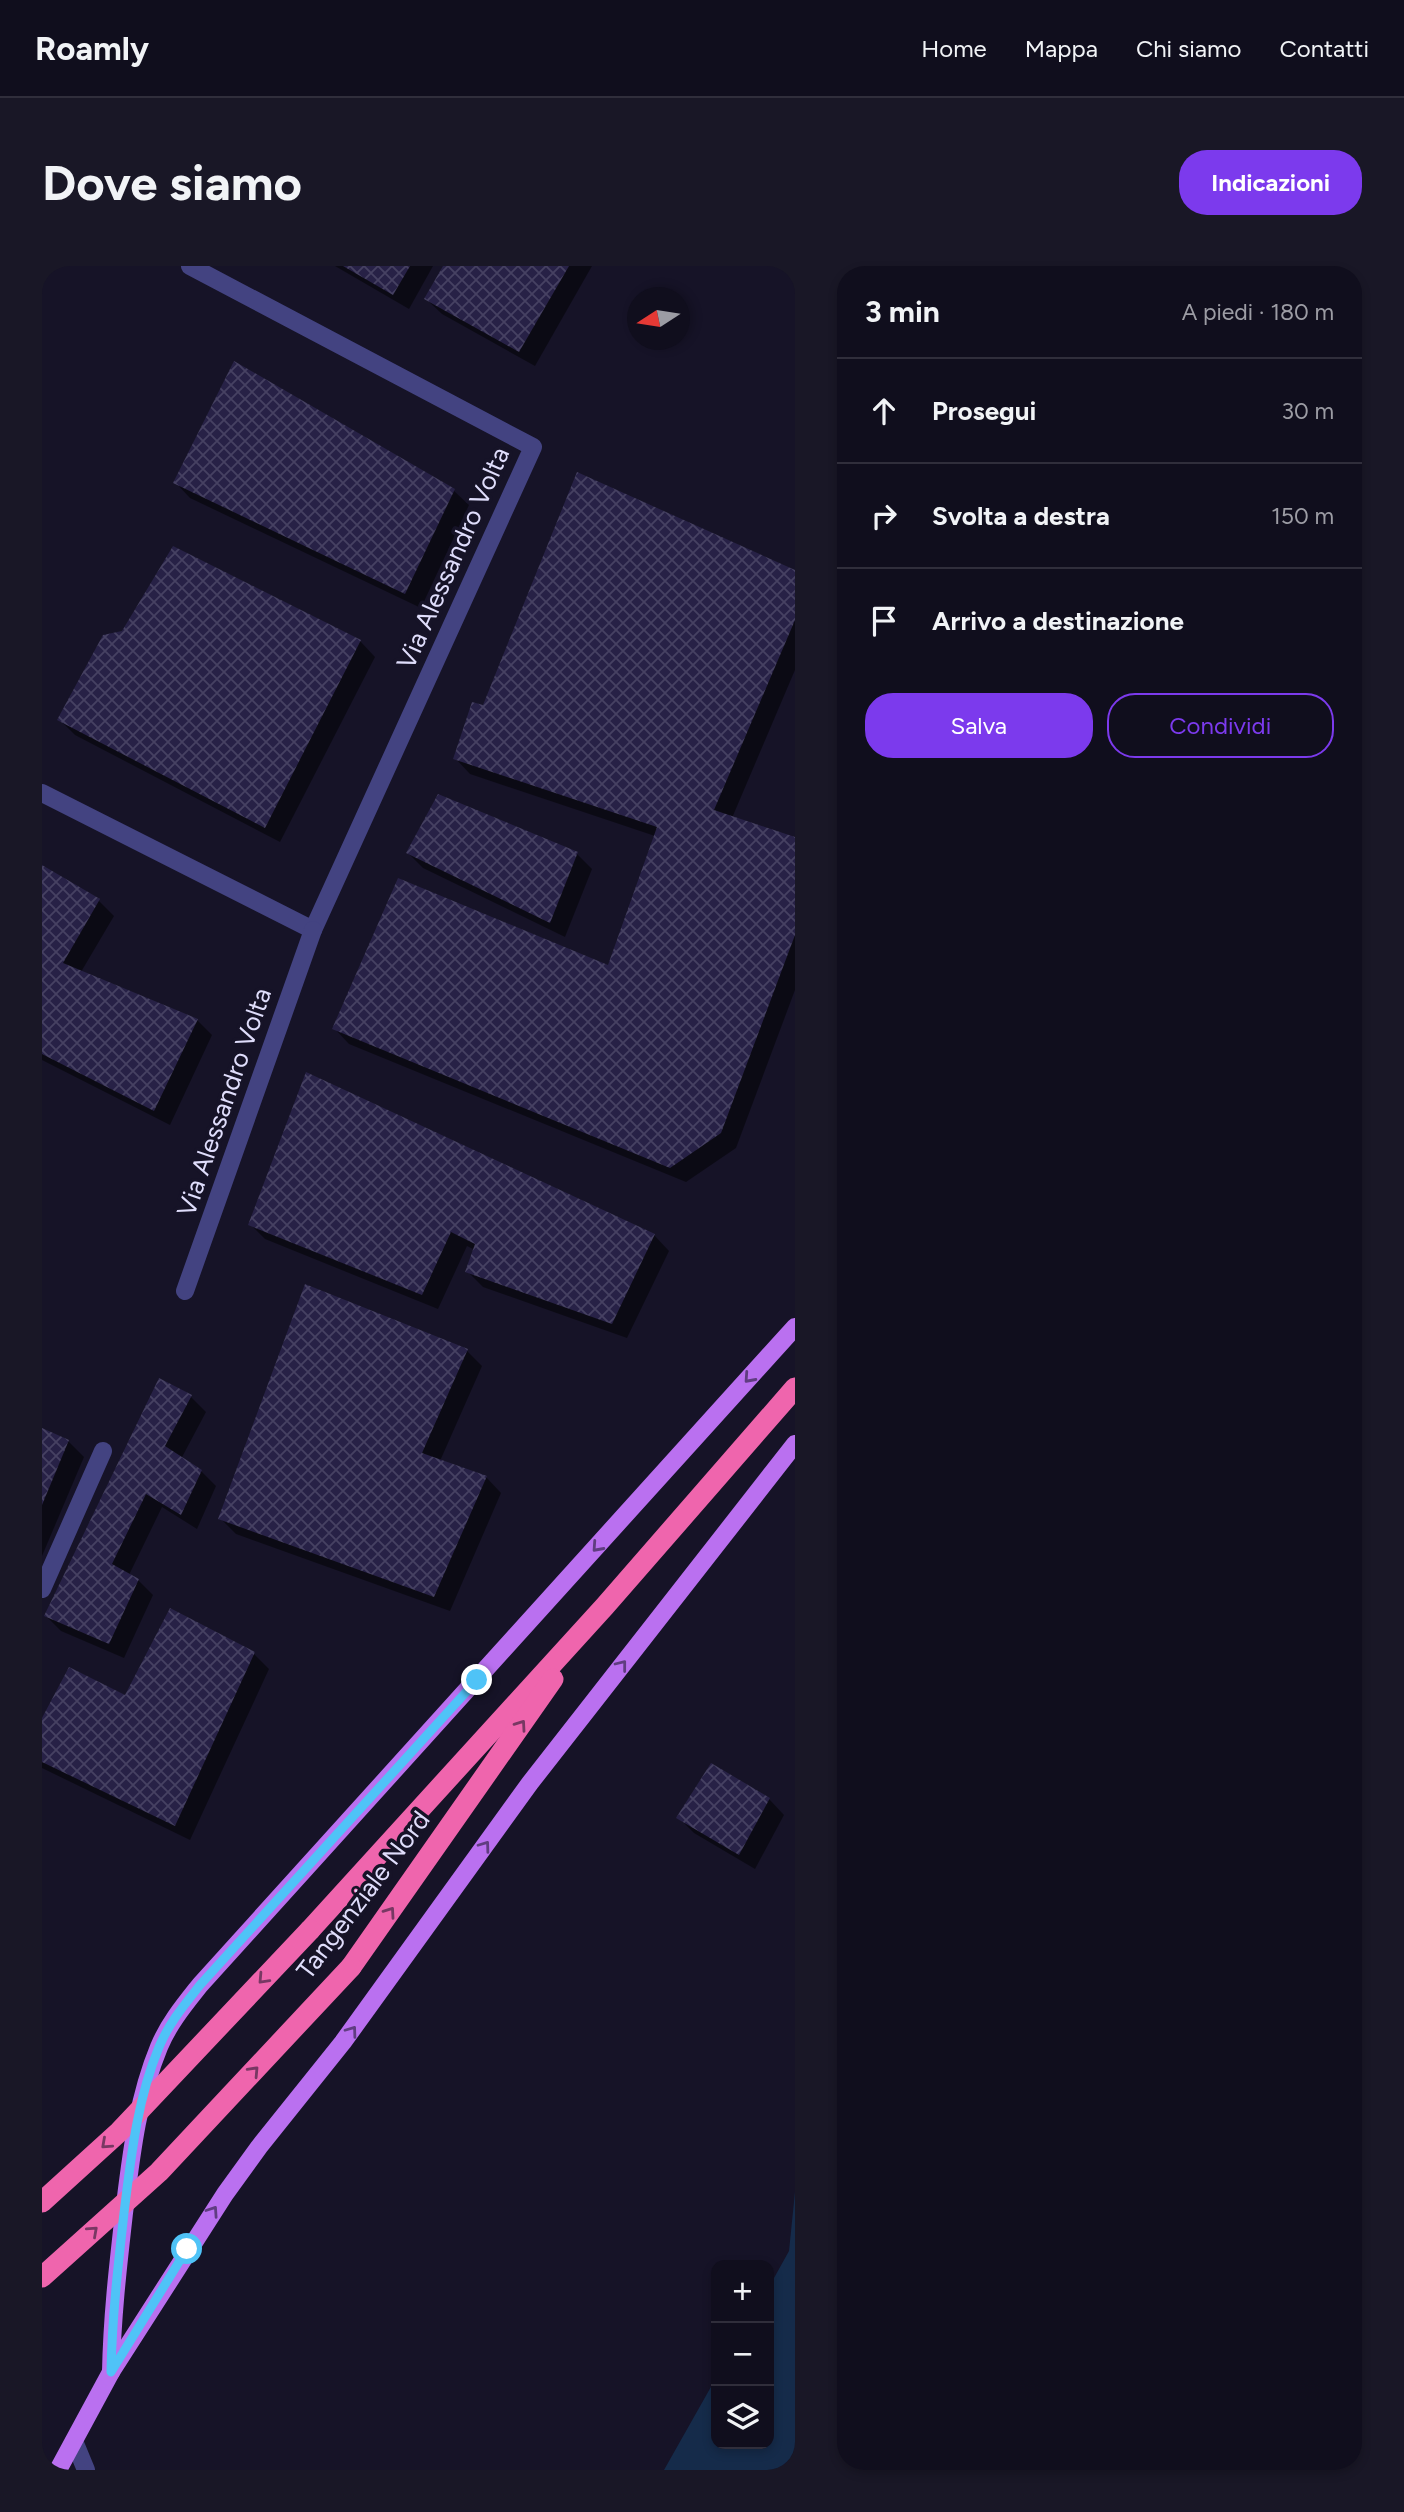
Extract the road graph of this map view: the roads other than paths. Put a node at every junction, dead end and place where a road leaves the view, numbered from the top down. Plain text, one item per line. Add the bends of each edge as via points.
1 (190, 266) edge
2 (42, 793) edge
3 (313, 930) junction
4 (185, 1291) dead end
5 (795, 1327) edge
6 (795, 1388) edge
7 (795, 1444) edge
8 (103, 1451) dead end
9 (42, 1589) edge
10 (605, 1606) junction
11 (42, 2202) edge
12 (42, 2277) edge
13 (111, 2372) junction
14 (74, 2441) junction
15 (58, 2470) edge
16 (86, 2470) edge

1 - 3 street, Via Alessandro Volta via 533,447
2 - 3 street
3 - 4 street, Via Alessandro Volta
5 -> 13 main road via 177,2014 159,2046 132,2146 112,2314
6 - 10 highway, Tangenziale Nord
13 -> 7 main road via 187,2249 259,2147 343,2042 530,1783
8 - 9 street
10 -> 11 highway, Tangenziale Nord, bridge via 148,2102
12 -> 10 highway, Tangenziale Nord, bridge via 159,2172 351,1967
13 - 14 main road
14 - 15 main road
14 - 16 street

